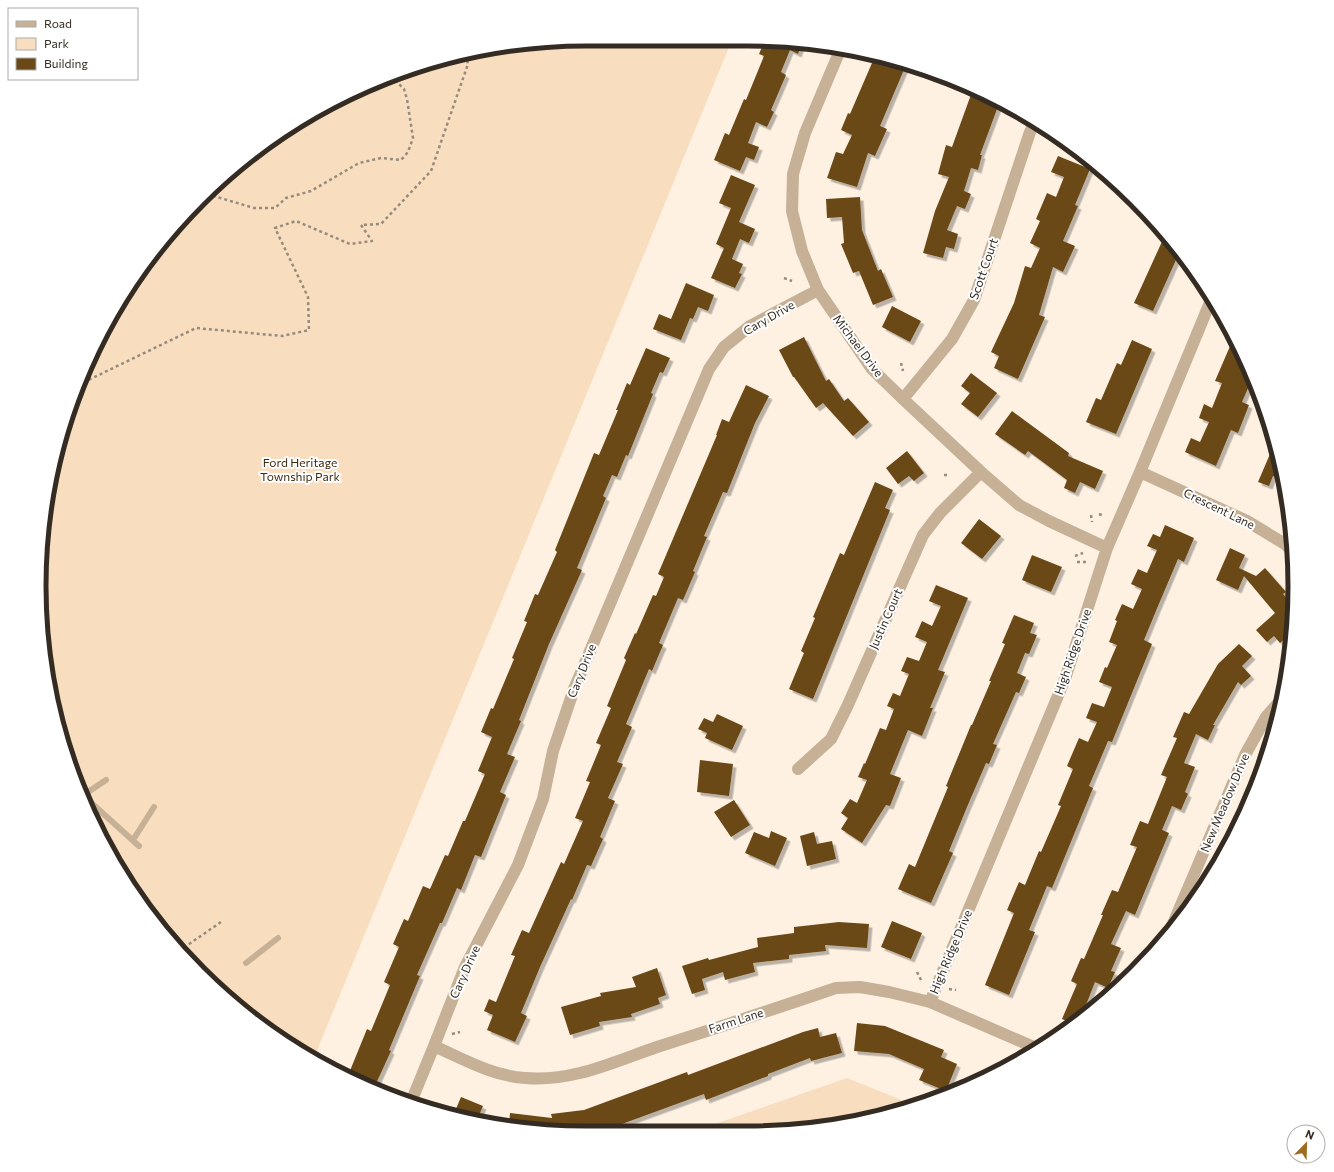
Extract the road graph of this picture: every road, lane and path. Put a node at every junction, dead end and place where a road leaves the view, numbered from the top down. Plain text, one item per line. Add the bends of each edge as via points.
1 (838, 54) edge
2 (467, 59) edge
3 (396, 81) edge
4 (1032, 127) edge
5 (213, 196) edge
6 (784, 278) dead end
7 (792, 282) dead end
8 (818, 290) junction
9 (1209, 305) edge
10 (901, 363) dead end
11 (904, 371) dead end
12 (86, 381) edge
13 (903, 399) junction
14 (981, 472) junction
15 (1140, 472) junction
16 (950, 474) dead end
17 (944, 475) dead end
18 (1099, 514) dead end
19 (1091, 515) dead end
20 (1104, 516) dead end
21 (1092, 522) dead end
22 (1286, 545) edge
23 (1107, 548) junction
24 (1083, 553) dead end
25 (1075, 556) dead end
26 (1077, 562) dead end
27 (1086, 562) dead end
28 (1274, 708) edge
29 (798, 769) dead end
30 (106, 780) dead end
31 (87, 793) edge
32 (92, 803) edge
33 (154, 807) dead end
34 (133, 840) junction
35 (139, 846) dead end
36 (1178, 913) edge
37 (220, 922) dead end
38 (278, 938) dead end
39 (185, 947) edge
40 (246, 963) dead end
41 (917, 972) dead end
42 (921, 980) dead end
43 (949, 989) dead end
44 (956, 990) dead end
45 (930, 1002) junction
46 (460, 1032) dead end
47 (452, 1034) dead end
48 (434, 1046) junction
49 (1031, 1046) edge
50 (413, 1097) edge

1 - 8 street, Michael Drive via 805,133 793,174 792,211 802,251
2 - 12 path via 468,64 432,171 381,224 361,225 372,241 350,244 296,221 275,228 308,297 309,330 282,336 196,328
3 - 5 path via 404,89 407,99 413,138 408,152 400,160 382,158 359,163 311,191 286,198 275,208 254,208
4 - 13 street, Scott Court via 974,300 952,339
6 - 7 path
8 - 13 street, Michael Drive via 872,369
8 - 48 street, Cary Drive via 750,326 724,347 709,369 574,689 552,751 542,799 518,865 465,967
9 - 15 street, High Ridge Drive
10 - 11 path
13 - 14 street, Michael Drive
14 - 23 street, Michael Drive via 1019,505
14 - 29 street, Justin Court via 940,513 923,535 831,739
15 - 22 street, Crescent Lane via 1248,521
15 - 23 street, High Ridge Drive
16 - 17 path
18 - 20 path
19 - 21 path
23 - 45 street, High Ridge Drive via 1065,679
24 - 25 path
26 - 27 path
28 - 36 street, New Meadow Drive via 1266,717 1245,755
30 - 31 lane
32 - 34 lane
33 - 34 lane
34 - 35 lane
37 - 39 path
38 - 40 lane
41 - 42 path
43 - 44 path
45 - 48 street, Farm Lane via 860,987 836,988 586,1072 551,1079 524,1078 488,1070
45 - 49 street, Farm Lane
46 - 47 path
48 - 50 street, Cary Drive

